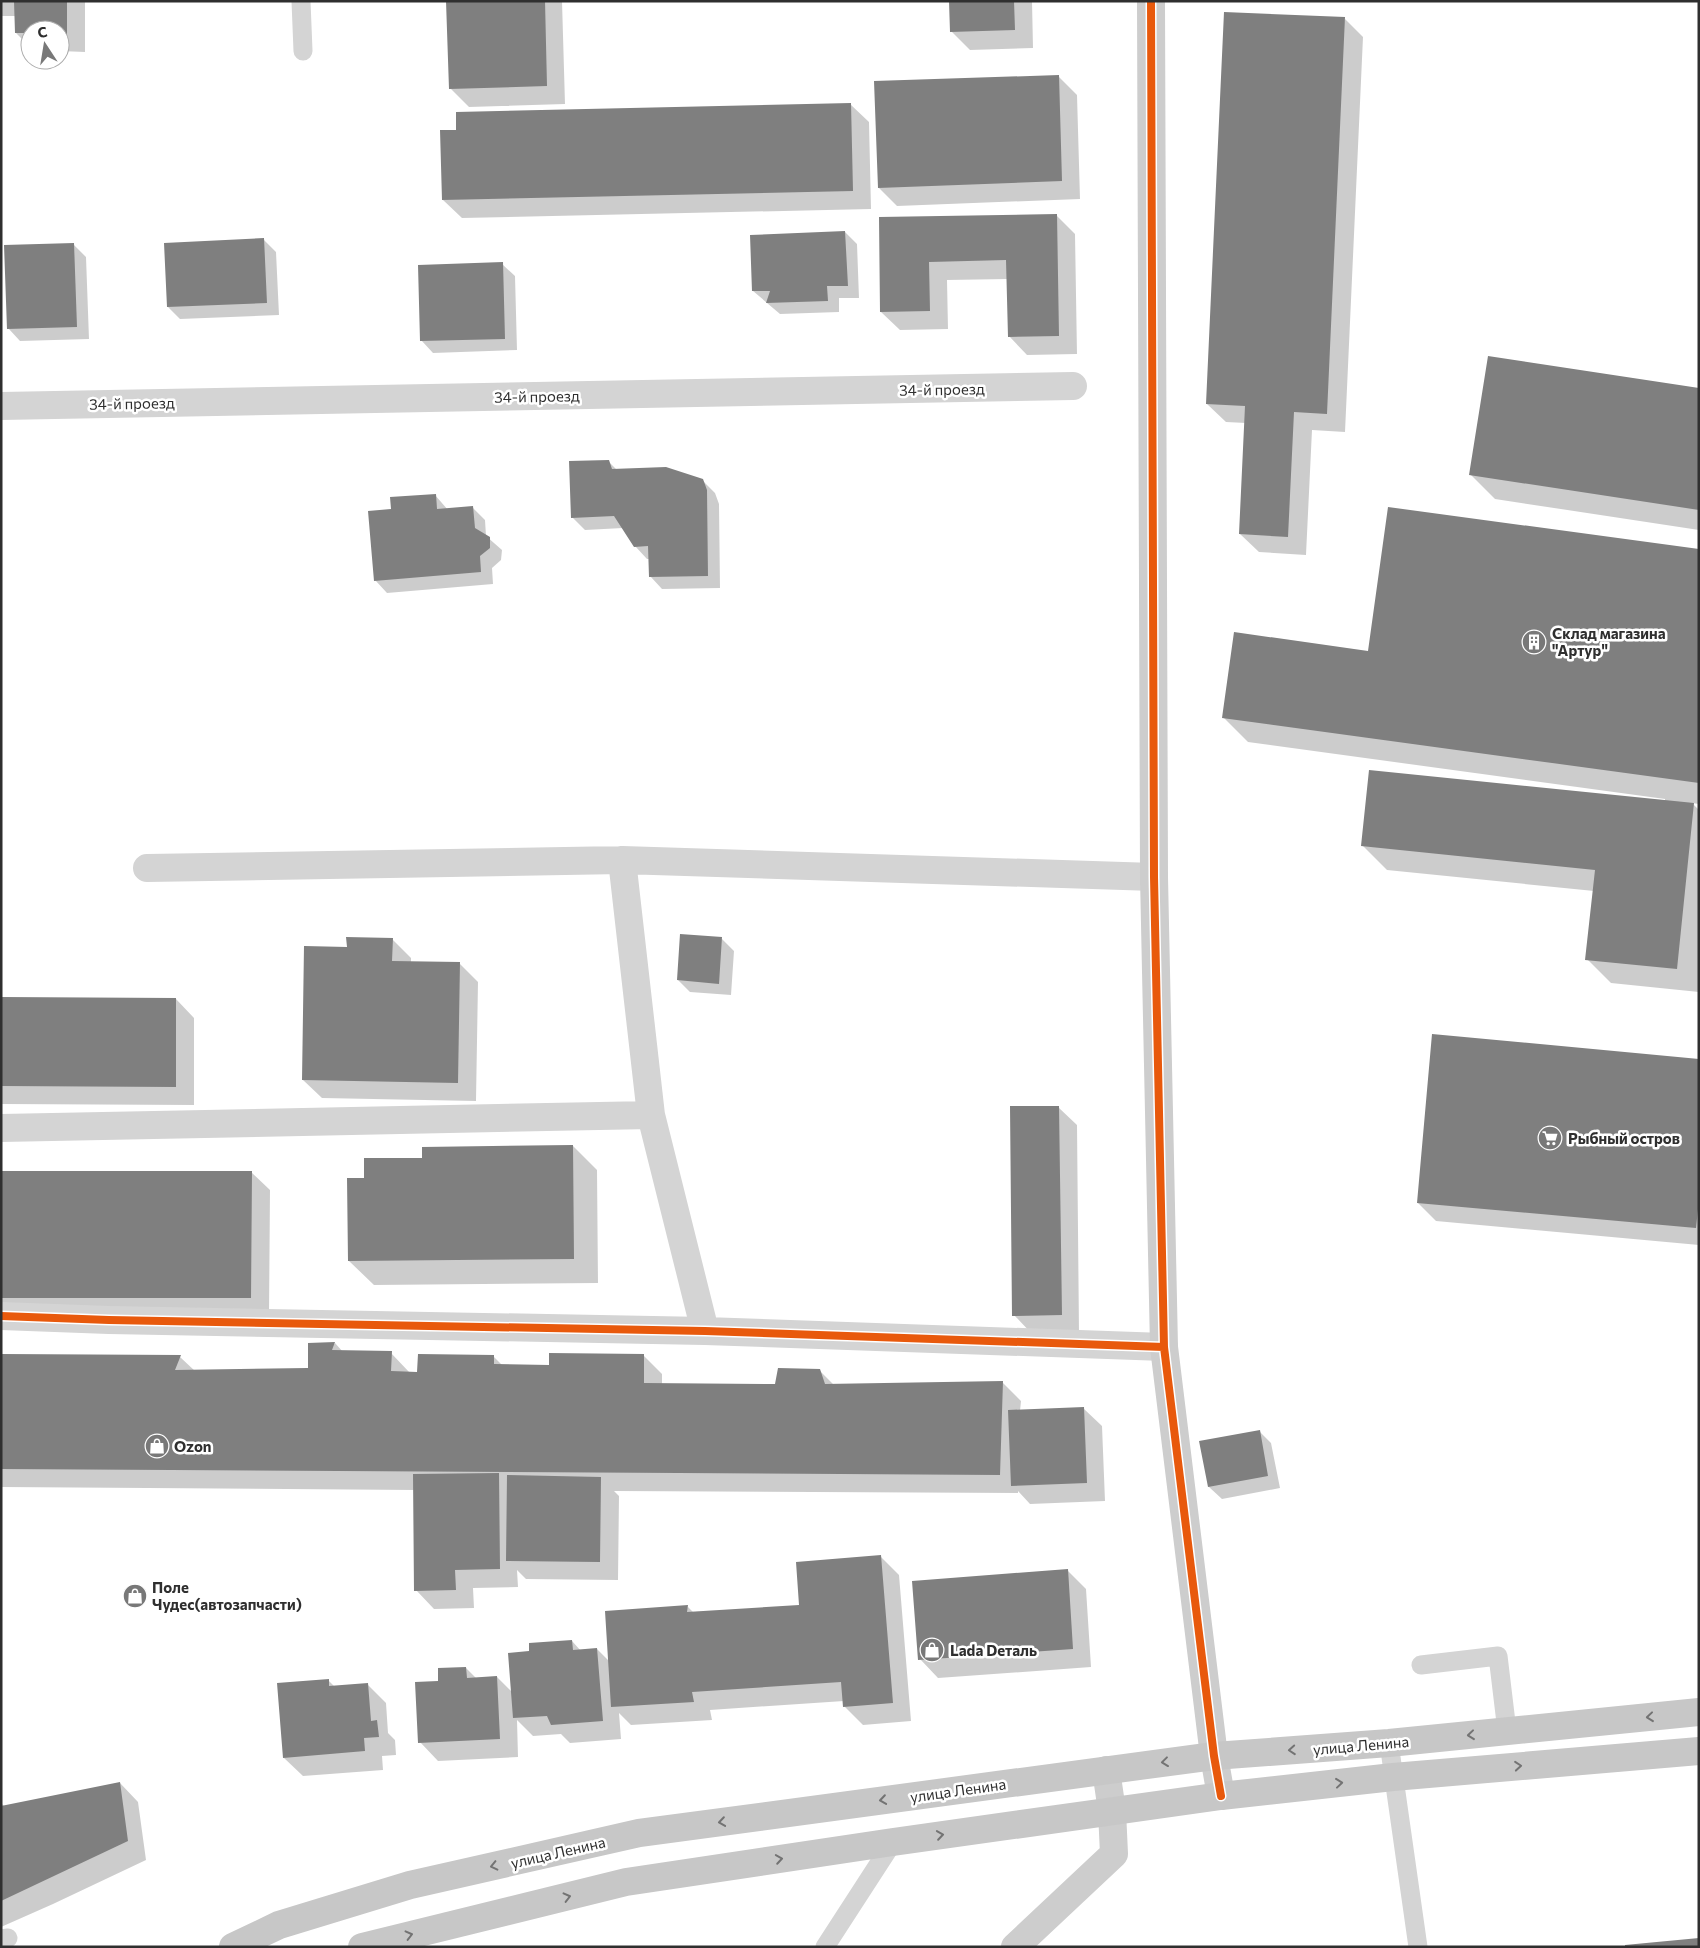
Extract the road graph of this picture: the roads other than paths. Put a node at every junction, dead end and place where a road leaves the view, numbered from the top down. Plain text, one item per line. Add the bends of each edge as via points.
1 (301, 1) edge
2 (1151, 1) edge
3 (302, 51) dead end
4 (1073, 386) dead end
5 (1, 406) edge
6 (622, 860) junction
7 (147, 868) dead end
8 (1154, 877) junction
9 (651, 1115) junction
10 (1, 1128) edge
11 (1, 1316) edge
12 (704, 1331) junction
13 (1164, 1347) junction
14 (1421, 1665) dead end
15 (1699, 1712) edge
16 (1507, 1731) junction
17 (1389, 1743) junction
18 (1699, 1750) edge
19 (1214, 1756) junction
20 (1106, 1770) junction
21 (1393, 1777) junction
22 (1221, 1796) junction
23 (1112, 1811) junction
24 (893, 1842) junction
25 (233, 1947) edge
26 (362, 1947) edge
27 (826, 1947) edge
28 (1015, 1947) edge
29 (1418, 1947) edge

1 - 3 lane
2 - 8 street
4 - 5 street, 34-й проезд
6 - 7 street
6 - 8 street
6 - 9 street
8 - 13 street
9 - 10 street
9 - 12 street
11 - 12 street
12 - 13 street
13 - 19 street
14 - 16 lane via 1498,1656
15 -> 16 main road, улица Ленина
16 -> 17 main road, улица Ленина
17 -> 19 main road, улица Ленина
17 - 21 lane
21 -> 18 main road
19 -> 20 main road, улица Ленина
19 - 22 street
20 - 23 street
20 -> 25 main road, улица Ленина via 639,1833 410,1885 279,1925
22 -> 21 main road
21 - 29 lane
22 - 23 main road
24 -> 23 main road
23 - 28 street via 1114,1854
26 -> 24 main road via 626,1882
24 - 27 lane

